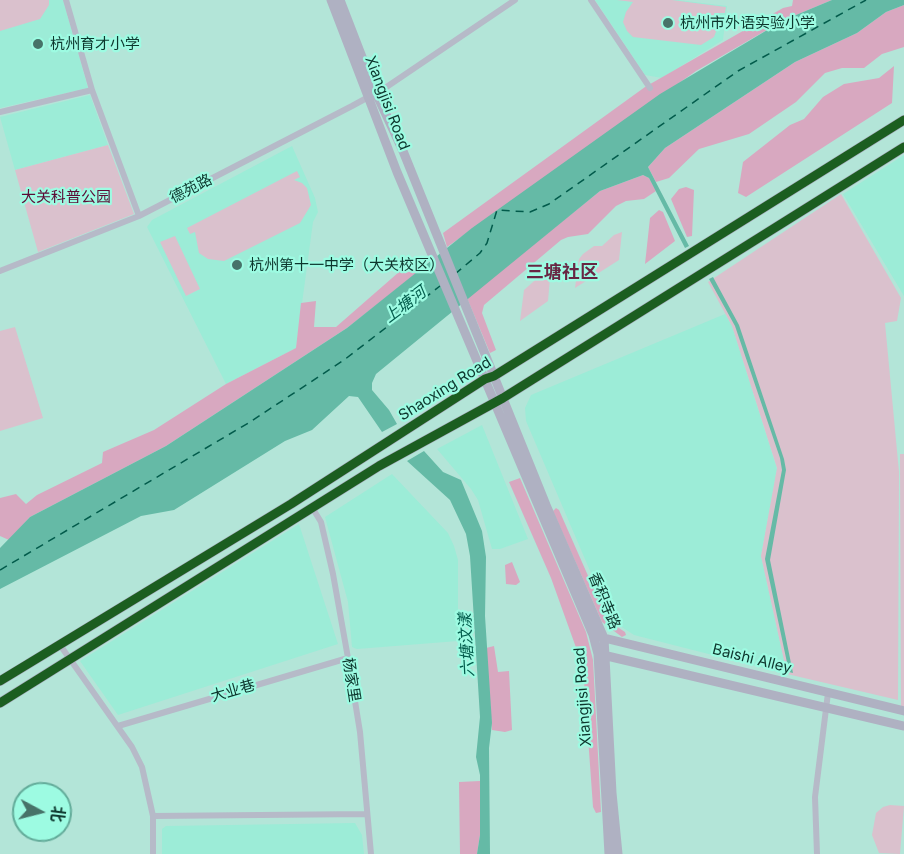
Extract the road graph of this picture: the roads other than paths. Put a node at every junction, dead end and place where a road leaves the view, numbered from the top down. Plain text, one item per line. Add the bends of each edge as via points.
1 (66, 0) edge
2 (331, 0) edge
3 (340, 0) edge
4 (515, 0) edge
5 (591, 0) edge
6 (650, 88) dead end
7 (92, 90) junction
8 (372, 95) junction
9 (0, 111) edge
10 (904, 120) edge
11 (904, 147) edge
12 (140, 216) junction
13 (0, 271) edge
14 (490, 377) junction
15 (499, 401) junction
16 (313, 509) junction
17 (593, 635) junction
18 (604, 638) junction
19 (60, 645) junction
20 (602, 655) junction
21 (348, 658) junction
22 (71, 659) junction
23 (0, 681) edge
24 (828, 693) junction
25 (0, 703) edge
26 (826, 707) junction
27 (904, 711) edge
28 (118, 726) junction
29 (904, 726) edge
30 (367, 814) junction
31 (153, 816) junction
32 (153, 854) edge
33 (371, 854) edge
34 (609, 854) edge
35 (618, 854) edge
36 (816, 854) edge

1 - 7 street
2 - 8 main road, Xiangjisi Road
3 - 8 main road, Xiangjisi Road
4 - 8 street, 德苑路
5 - 6 street
7 - 9 street
7 - 12 street
8 - 12 street, 德苑路
8 - 14 main road, Xiangjisi Road via 428,212
8 - 14 main road, Xiangjisi Road via 462,327
10 - 14 main road, Shaoxing Road
11 - 15 main road
12 - 13 street, 德苑路
14 - 15 main road, Xiangjisi Road
14 - 19 main road, Shaoxing Road
15 - 16 main road via 379,466
15 - 17 main road, Xiangjisi Road
15 - 18 main road, 香积寺路
16 - 21 street, 杨家里 via 321,522
16 - 22 main road
17 - 18 main road, Baishi Alley
17 - 20 main road, Xiangjisi Road
18 - 20 main road, 香积寺路
18 - 24 main road, Baishi Alley
19 - 22 street
19 - 23 main road, Shaoxing Road
20 - 26 main road, Baishi Alley
20 - 34 main road, Xiangjisi Road
20 - 35 main road, 香积寺路
21 - 28 street, 大业巷
21 - 30 street, 杨家里
22 - 25 main road
22 - 28 street
24 - 26 street
24 - 27 main road, Baishi Alley
26 - 29 main road, Baishi Alley
26 - 36 street via 816,796
28 - 31 street via 142,767
30 - 31 street
30 - 33 street, 杨家里
31 - 32 street

